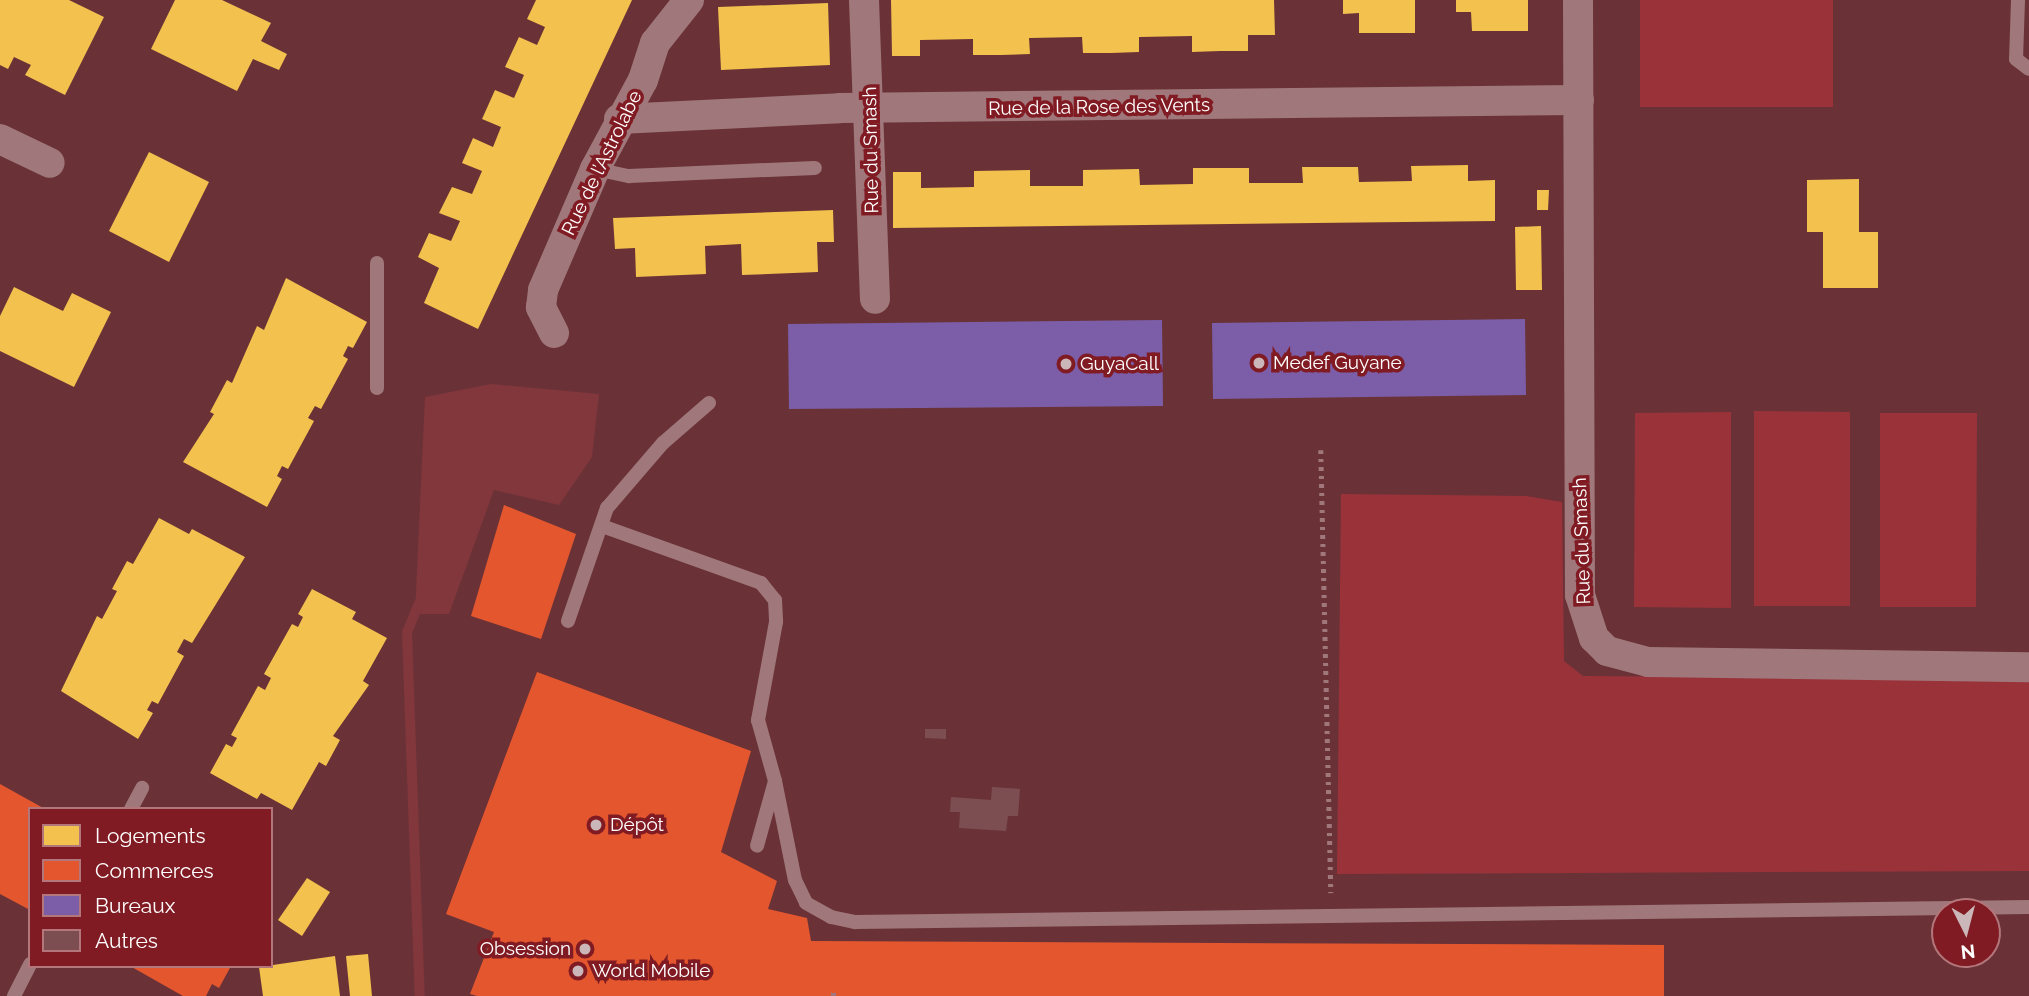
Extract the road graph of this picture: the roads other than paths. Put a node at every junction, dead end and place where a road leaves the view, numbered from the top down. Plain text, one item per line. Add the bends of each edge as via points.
1 (689, 0) edge
2 (864, 0) edge
3 (1578, 0) edge
4 (2018, 0) edge
5 (2029, 69) edge
6 (1579, 100) junction
7 (871, 110) junction
8 (619, 119) junction
9 (0, 139) edge
10 (50, 163) dead end
11 (815, 168) dead end
12 (595, 169) junction
13 (377, 263) dead end
14 (876, 299) dead end
15 (554, 333) dead end
16 (377, 388) dead end
17 (709, 403) dead end
18 (602, 526) junction
19 (568, 621) dead end
20 (2029, 667) edge
21 (775, 781) junction
22 (142, 788) dead end
23 (132, 807) edge
24 (757, 846) dead end
25 (2029, 907) edge
26 (28, 968) edge
27 (14, 996) edge

1 - 8 street, Rue de l’Astrolabe via 655,43 643,80
2 - 7 street, Rue du Smash
3 - 6 street, Rue du Smash
4 - 5 lane via 2016,59
6 - 7 street, Rue de la Rose des Vents
6 - 20 street, Rue du Smash via 1580,595 1594,638 1606,651 1648,662
7 - 8 street, Rue de la Rose des Vents
7 - 14 street, Rue du Smash
8 - 12 street, Rue de l’Astrolabe
9 - 10 street
11 - 12 lane via 629,176
12 - 15 street, Rue de l’Astrolabe via 543,290 541,307
13 - 16 lane
17 - 18 lane via 633,475 607,508
18 - 19 lane
18 - 21 lane via 761,583 775,600 776,622 758,720
21 - 24 lane
21 - 25 lane via 795,880 806,903 855,922
22 - 23 lane
26 - 27 lane

